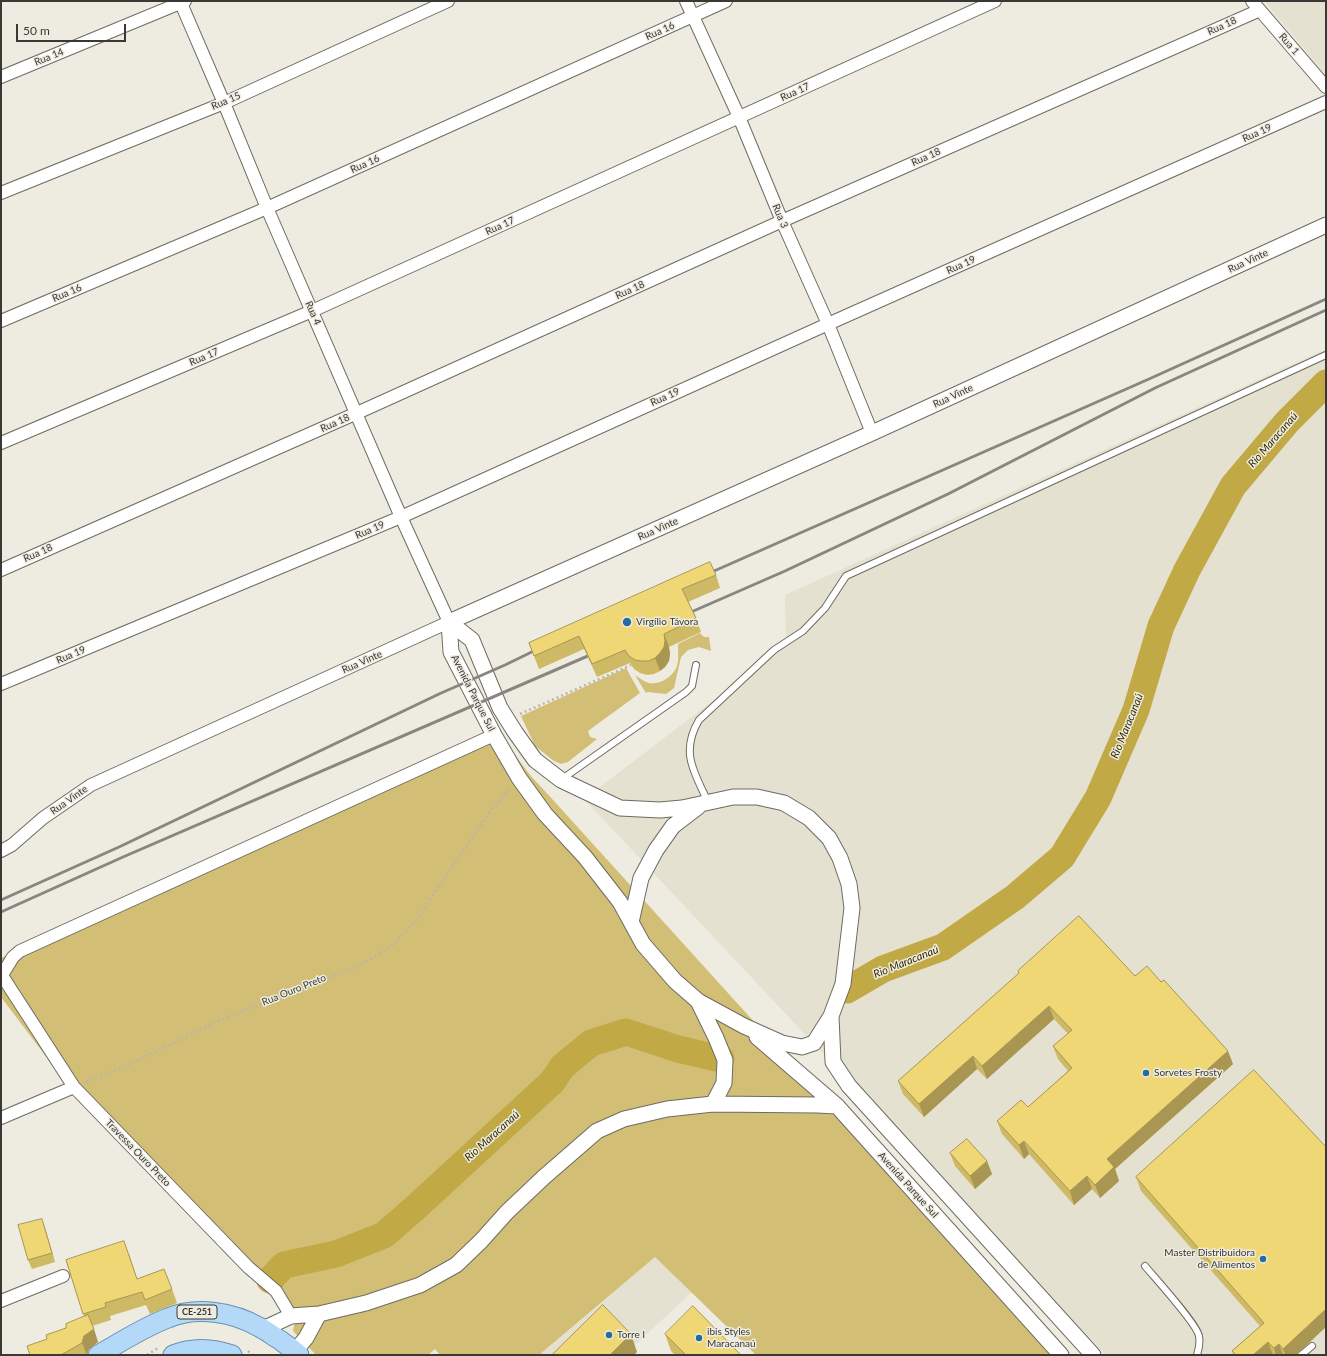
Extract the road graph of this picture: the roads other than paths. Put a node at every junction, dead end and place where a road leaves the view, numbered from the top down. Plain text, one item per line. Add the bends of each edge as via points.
1 (448, 1) edge
2 (686, 1) edge
3 (726, 1) edge
4 (995, 1) edge
5 (182, 2) edge
6 (1256, 5) edge
7 (692, 16) junction
8 (1, 77) edge
9 (1326, 87) edge
10 (1326, 102) edge
11 (224, 103) junction
12 (738, 117) junction
13 (1, 193) edge
14 (267, 208) junction
15 (782, 221) junction
16 (1326, 226) edge
17 (312, 312) junction
18 (1, 321) edge
19 (828, 324) junction
20 (1326, 355) edge
21 (357, 413) junction
22 (872, 433) junction
23 (1, 443) edge
24 (401, 517) junction
25 (1, 570) edge
26 (449, 622) junction
27 (696, 665) dead end
28 (1, 684) edge
29 (494, 736) junction
30 (561, 780) junction
31 (706, 802) junction
32 (1, 851) edge
33 (631, 922) junction
34 (2, 975) edge
35 (698, 1001) junction
36 (831, 1016) junction
37 (744, 1026) junction
38 (74, 1087) junction
39 (713, 1104) junction
40 (837, 1106) junction
41 (1, 1118) edge
42 (1145, 1266) dead end
43 (63, 1276) dead end
44 (1, 1301) edge
45 (319, 1314) junction
46 (291, 1316) junction
47 (263, 1329) junction
48 (1312, 1346) dead end
49 (297, 1353) edge
50 (225, 1354) edge
51 (98, 1355) edge
52 (173, 1355) edge
53 (1061, 1355) edge
54 (1093, 1355) edge
55 (1197, 1355) edge
56 (1302, 1355) edge

1 - 11 street, Rua 15
2 - 7 street, Rua 3
3 - 7 street, Rua 16
4 - 12 street, Rua 17
5 - 8 street, Rua 14
5 - 11 street, Rua 4
6 - 9 street, Rua 1
6 - 15 street, Rua 18
7 - 12 street, Rua 3
7 - 14 street, Rua 16
10 - 19 street, Rua 19
11 - 13 street, Rua 15
11 - 14 street, Rua 4
12 - 15 street, Rua 3
12 - 17 street, Rua 17
14 - 17 street, Rua 4
14 - 18 street, Rua 16
15 - 19 street, Rua 3
15 - 21 street, Rua 18
16 - 22 street, Rua Vinte
17 - 21 street, Rua 4
17 - 23 street, Rua 17
19 - 22 street, Rua 3
19 - 24 street, Rua 19
20 - 31 lane via 846,576 825,608 803,631 774,650 699,720 692,730 689,748 691,764
21 - 24 street, Rua 4
21 - 25 street, Rua 18
22 - 26 street, Rua Vinte
24 - 26 street, Rua 4
24 - 28 street, Rua 19
26 - 29 street, Avenida Parque Sul via 451,652
26 - 30 street, Avenida Parque Sul via 472,640 500,708 534,760
26 - 32 street, Rua Vinte via 91,784
27 - 30 lane via 692,686 686,692
29 - 33 street, Avenida Parque Sul via 519,778 545,814 594,868 620,902
29 - 34 street via 20,951 12,957
30 - 31 street, Avenida Parque Sul via 620,808 660,810
31 - 33 street via 673,826 656,850 642,878
31 - 36 street, Avenida Parque Sul via 733,797 757,797 784,803 809,818 829,838 840,858 849,884 852,908 843,984
33 - 35 street, Avenida Parque Sul via 643,944 675,981
34 - 38 street, Travessa Ouro Preto
35 - 37 street, Avenida Parque Sul
35 - 39 street via 725,1060 724,1083
36 - 37 street, Avenida Parque Sul via 814,1043 802,1047 782,1043
36 - 54 street, Avenida Parque Sul via 833,1062 848,1086
37 - 40 street, Avenida Parque Sul
38 - 41 street
38 - 46 street, Travessa Ouro Preto via 248,1267 276,1291
39 - 40 street
39 - 45 street via 667,1109 624,1119 597,1131 507,1212 456,1265 420,1285 366,1303
40 - 53 street, Avenida Parque Sul
42 - 55 lane via 1199,1335
43 - 44 street
45 - 46 street
45 - 49 street
46 - 47 street
47 - 49 main road, CE-251
47 - 51 main road, CE-251 via 222,1314 188,1313 169,1317
48 - 56 lane
50 - 52 main road via 196,1349

